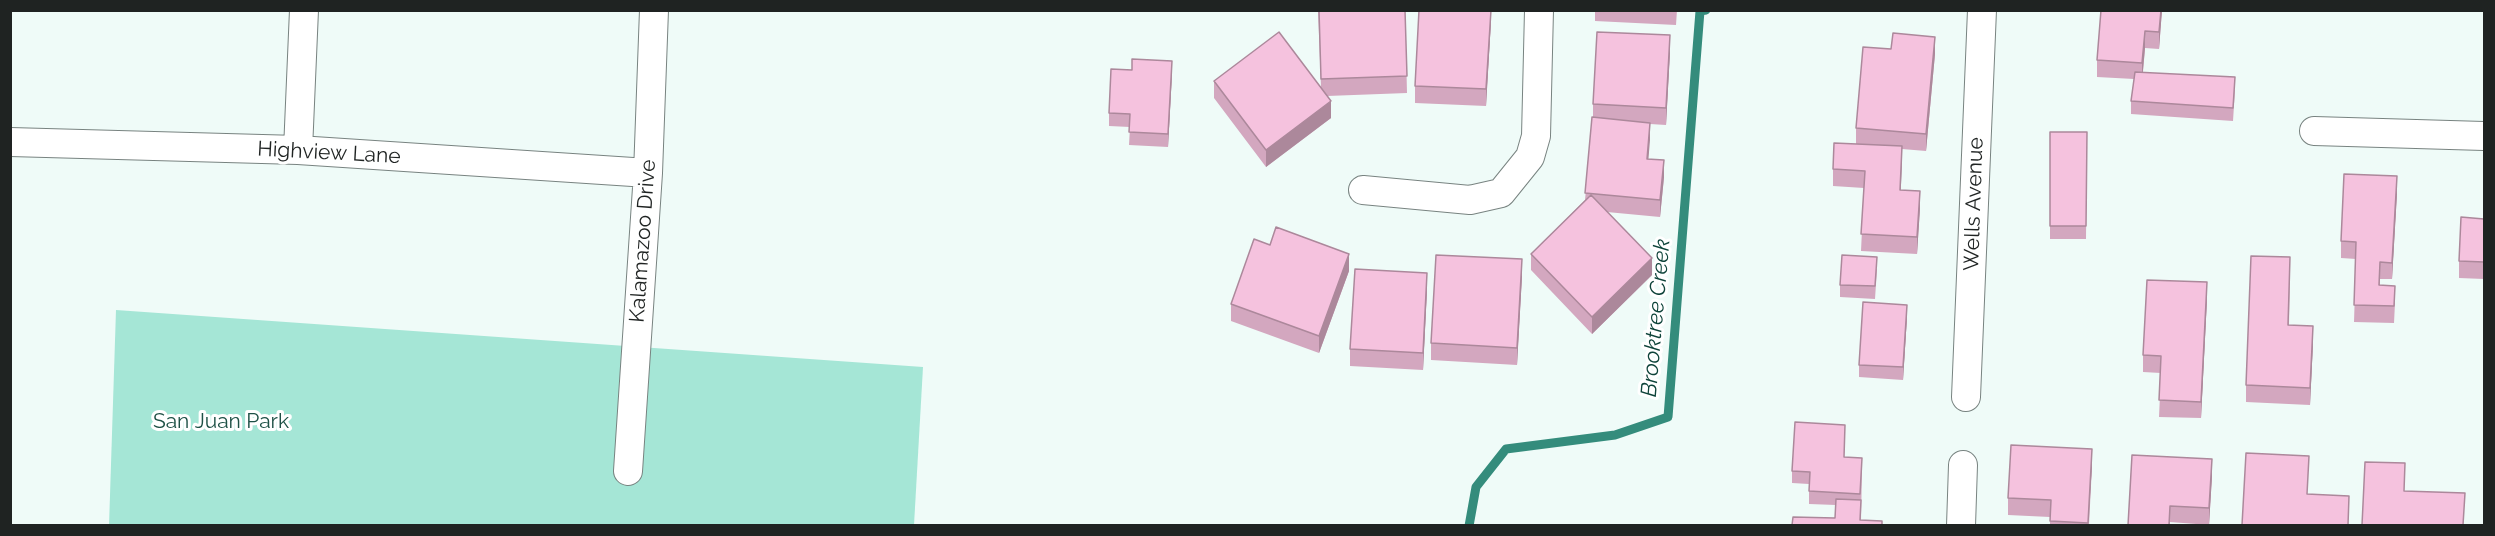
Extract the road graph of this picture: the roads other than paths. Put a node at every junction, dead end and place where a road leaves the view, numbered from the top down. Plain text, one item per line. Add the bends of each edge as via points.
1 (304, 10) edge
2 (654, 10) edge
3 (1539, 10) edge
4 (1982, 10) edge
5 (2314, 131) dead end
6 (2484, 136) edge
7 (10, 142) edge
8 (298, 150) junction
9 (648, 173) junction
10 (1363, 190) dead end
11 (1966, 397) dead end
12 (1963, 465) dead end
13 (628, 471) dead end
14 (1961, 525) edge

1 - 8 street
2 - 9 street, Kalamazoo Drive
3 - 10 street via 1536,136 1530,158 1500,193 1470,200
4 - 11 street, Wells Avenue
5 - 6 street
7 - 8 street, Highview Lane
8 - 9 street, Highview Lane
9 - 13 street, Kalamazoo Drive
12 - 14 street

